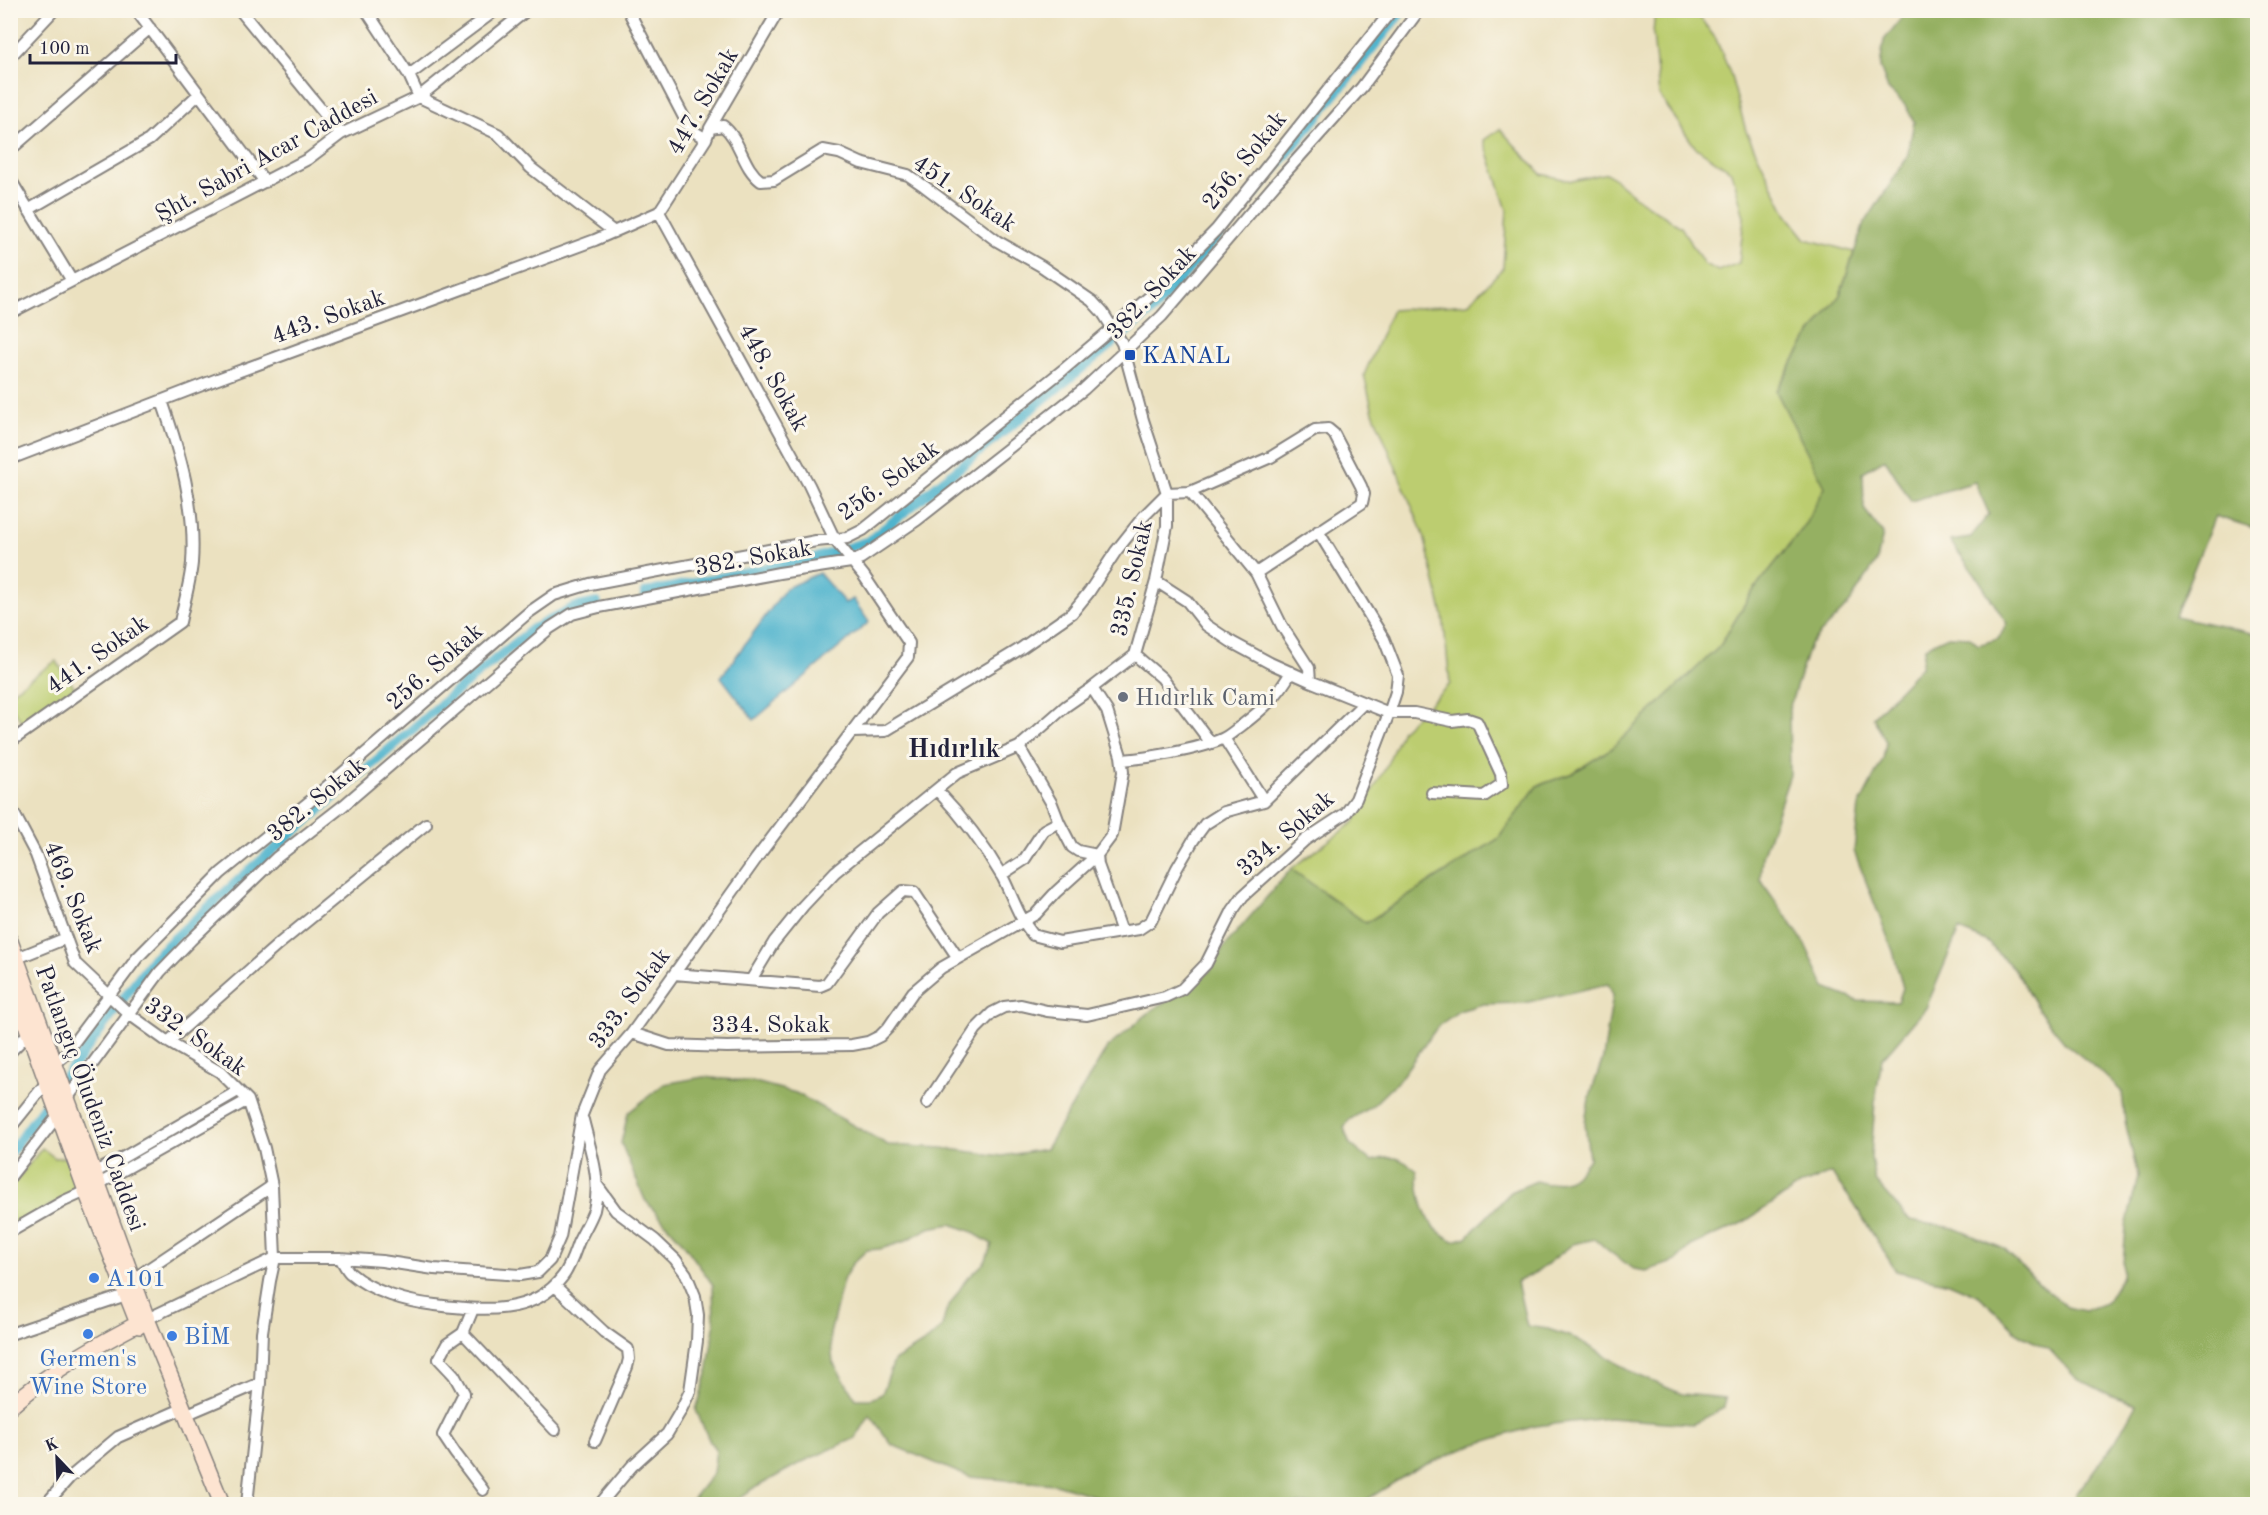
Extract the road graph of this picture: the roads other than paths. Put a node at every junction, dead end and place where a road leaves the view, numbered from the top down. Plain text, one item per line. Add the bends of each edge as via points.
1 (54, 10) edge
2 (136, 10) edge
3 (240, 10) edge
4 (366, 10) edge
5 (496, 10) edge
6 (527, 10) edge
7 (628, 10) edge
8 (779, 10) edge
9 (1392, 10) edge
10 (1419, 10) edge
11 (150, 28) junction
12 (10, 57) edge
13 (409, 75) junction
14 (199, 94) junction
15 (419, 97) junction
16 (710, 128) junction
17 (341, 134) junction
18 (706, 139) junction
19 (10, 150) edge
20 (10, 178) edge
21 (265, 182) junction
22 (28, 210) junction
23 (659, 212) junction
24 (614, 232) junction
25 (72, 281) junction
26 (10, 313) edge
27 (1114, 329) junction
28 (1123, 347) junction
29 (162, 401) junction
30 (10, 459) edge
31 (1190, 492) junction
32 (1167, 493) junction
33 (1318, 531) junction
34 (836, 541) junction
35 (850, 559) junction
36 (1256, 573) junction
37 (1156, 581) junction
38 (1135, 654) junction
39 (1291, 672) junction
40 (1310, 681) junction
41 (1092, 688) junction
42 (1362, 704) junction
43 (1389, 713) junction
44 (853, 732) junction
45 (1224, 738) junction
46 (10, 742) edge
47 (1211, 743) junction
48 (1018, 747) junction
49 (1122, 760) junction
50 (937, 790) junction
51 (1432, 793) dead end
52 (1264, 801) junction
53 (10, 806) edge
54 (1059, 822) junction
55 (426, 824) dead end
56 (1097, 855) junction
57 (1001, 875) junction
58 (1022, 922) junction
59 (1122, 932) junction
60 (64, 939) junction
61 (10, 941) edge
62 (17, 958) junction
63 (958, 958) junction
64 (674, 974) junction
65 (10, 980) edge
66 (751, 980) junction
67 (112, 998) junction
68 (127, 1012) junction
69 (30, 1032) junction
70 (632, 1033) junction
71 (168, 1042) junction
72 (10, 1052) edge
73 (52, 1077) junction
74 (237, 1091) junction
75 (248, 1100) junction
76 (927, 1103) dead end
77 (62, 1104) junction
78 (582, 1115) junction
79 (11, 1127) edge
80 (10, 1177) edge
81 (92, 1183) junction
82 (597, 1185) junction
83 (272, 1186) junction
84 (10, 1232) edge
85 (275, 1258) junction
86 (340, 1258) junction
87 (132, 1280) junction
88 (555, 1286) junction
89 (126, 1295) junction
90 (473, 1310) junction
91 (142, 1321) junction
92 (463, 1333) junction
93 (10, 1334) edge
94 (260, 1383) junction
95 (10, 1407) edge
96 (180, 1413) junction
97 (555, 1430) dead end
98 (595, 1442) dead end
99 (483, 1490) dead end
100 (46, 1504) edge
101 (214, 1504) edge
102 (222, 1504) edge
103 (246, 1504) edge
104 (600, 1504) edge

1 - 12 street
2 - 11 street
3 - 17 street
4 - 13 street
5 - 13 street
6 - 15 street, Şht. Sabri Acar Caddesi
7 - 18 street via 690,129
8 - 16 street, 447. Sokak
9 - 27 street, 256. Sokak via 1216,230
10 - 28 street, 382. Sokak via 1362,87 1162,316
11 - 14 street
11 - 19 street
13 - 15 street
14 - 21 street
14 - 22 street via 149,140
15 - 17 street, Şht. Sabri Acar Caddesi
15 - 24 street via 498,134 531,168
16 - 18 street, 447. Sokak
16 - 27 street, 451. Sokak via 723,126 733,134 753,175 761,181 774,180 823,150 908,175 997,241 1092,301
17 - 21 street, Şht. Sabri Acar Caddesi via 308,159
18 - 23 street, 447. Sokak
20 - 22 street
21 - 25 street, Şht. Sabri Acar Caddesi
22 - 25 street
23 - 24 street, 443. Sokak
23 - 34 street, 448. Sokak
24 - 29 street, 443. Sokak
25 - 26 street, Şht. Sabri Acar Caddesi
27 - 28 street, 451. Sokak
27 - 34 street, 256. Sokak via 863,530
28 - 32 street, 335. Sokak
28 - 35 street, 382. Sokak via 1084,389 917,520 879,547
29 - 30 street, 443. Sokak
29 - 46 street, 441. Sokak via 180,454 190,516 192,564 180,622
31 - 32 street
31 - 33 street via 1271,457 1315,430 1328,429 1364,494 1362,503
31 - 36 street
32 - 37 street, 335. Sokak via 1167,526
32 - 44 street via 1143,517 1072,613 885,731
33 - 36 street
33 - 43 street, 334. Sokak via 1394,662 1398,675
34 - 35 street, 448. Sokak
34 - 67 street, 256. Sokak via 816,541 622,577 554,595 221,873 137,958
35 - 44 street, 333. Sokak via 909,643 908,657
35 - 68 street, 382. Sokak via 572,614 550,628 344,805 276,858 191,939
36 - 40 street via 1282,626 1309,668
37 - 38 street, 335. Sokak
37 - 39 street via 1186,601 1206,625
38 - 41 street, 335. Sokak
38 - 47 street via 1162,678
39 - 40 street
39 - 45 street via 1281,691 1265,708
40 - 42 street
41 - 48 street, 335. Sokak
41 - 49 street via 1107,711
42 - 43 street
42 - 52 street
43 - 51 street via 1477,722 1502,784 1484,796
43 - 76 street, 334. Sokak via 1356,800 1346,813 1305,840 1243,896 1206,964 1191,982 1165,997 1087,1015 1021,1005 1004,1007 976,1029
44 - 64 street, 333. Sokak
45 - 47 street
45 - 52 street
47 - 49 street
48 - 50 street, 335. Sokak via 957,773
48 - 54 street
49 - 56 street via 1112,835
50 - 57 street via 961,815
50 - 66 street, 335. Sokak via 835,872 774,942
52 - 59 street via 1224,812 1205,824 1177,868 1151,921 1139,929
53 - 60 street, 469. Sokak via 36,855
54 - 56 street via 1072,847
54 - 57 street via 1044,830 1024,860
55 - 71 street
56 - 58 street via 1036,914
56 - 59 street
57 - 58 street
58 - 59 street via 1033,935 1060,942
58 - 63 street
60 - 62 street
60 - 67 street, 469. Sokak via 75,963
61 - 62 main road, Patlangıç Öludeniz Caddesi
62 - 73 main road, Patlangıç Öludeniz Caddesi
63 - 66 street via 914,892 903,891 878,913 827,983 820,986
63 - 70 street, 334. Sokak via 913,992 880,1036 868,1042 726,1047 669,1044
64 - 66 street
64 - 70 street, 333. Sokak
65 - 69 main road, Patlangıç Öludeniz Caddesi
67 - 68 street, 332. Sokak
67 - 73 street, 256. Sokak via 63,1057
68 - 71 street, 332. Sokak
68 - 77 street, 382. Sokak
69 - 72 street
69 - 73 main road, Patlangıç Öludeniz Caddesi
70 - 78 street, 333. Sokak via 600,1070
71 - 74 street, 332. Sokak via 220,1072
73 - 77 main road, Patlangıç Öludeniz Caddesi
73 - 79 street, 256. Sokak
74 - 75 street, 332. Sokak
74 - 81 street via 117,1161
75 - 81 street
75 - 83 street, 332. Sokak
77 - 80 street
77 - 81 main road, Patlangıç Öludeniz Caddesi
78 - 82 street
78 - 86 street, 333. Sokak via 560,1237 550,1260 538,1272 520,1275 434,1269
81 - 84 street
81 - 87 main road, Patlangıç Öludeniz Caddesi
81 - 89 main road, Patlangıç Öludeniz Caddesi
82 - 88 street via 593,1210 568,1267
82 - 104 street via 616,1211 675,1259 686,1274 698,1315 690,1391 680,1412 667,1434 632,1466
83 - 85 street, 332. Sokak
83 - 87 street
85 - 86 street, 333. Sokak
85 - 91 street
85 - 94 street, 332. Sokak via 262,1332
86 - 90 street via 350,1272 372,1286 412,1302
87 - 91 main road, Patlangıç Öludeniz Caddesi
88 - 90 street via 516,1306
88 - 98 street via 603,1332 628,1349 627,1367
89 - 91 main road, Patlangıç Öludeniz Caddesi
89 - 93 street
90 - 92 street
91 - 95 main road via 34,1386
91 - 96 main road, Patlangıç Öludeniz Caddesi
92 - 97 street
92 - 99 street via 447,1344 439,1359 464,1393 443,1435
94 - 96 street
94 - 103 street, 332. Sokak
96 - 100 street via 118,1437 69,1478
96 - 101 main road, Patlangıç Öludeniz Caddesi
96 - 102 main road, Patlangıç Öludeniz Caddesi

